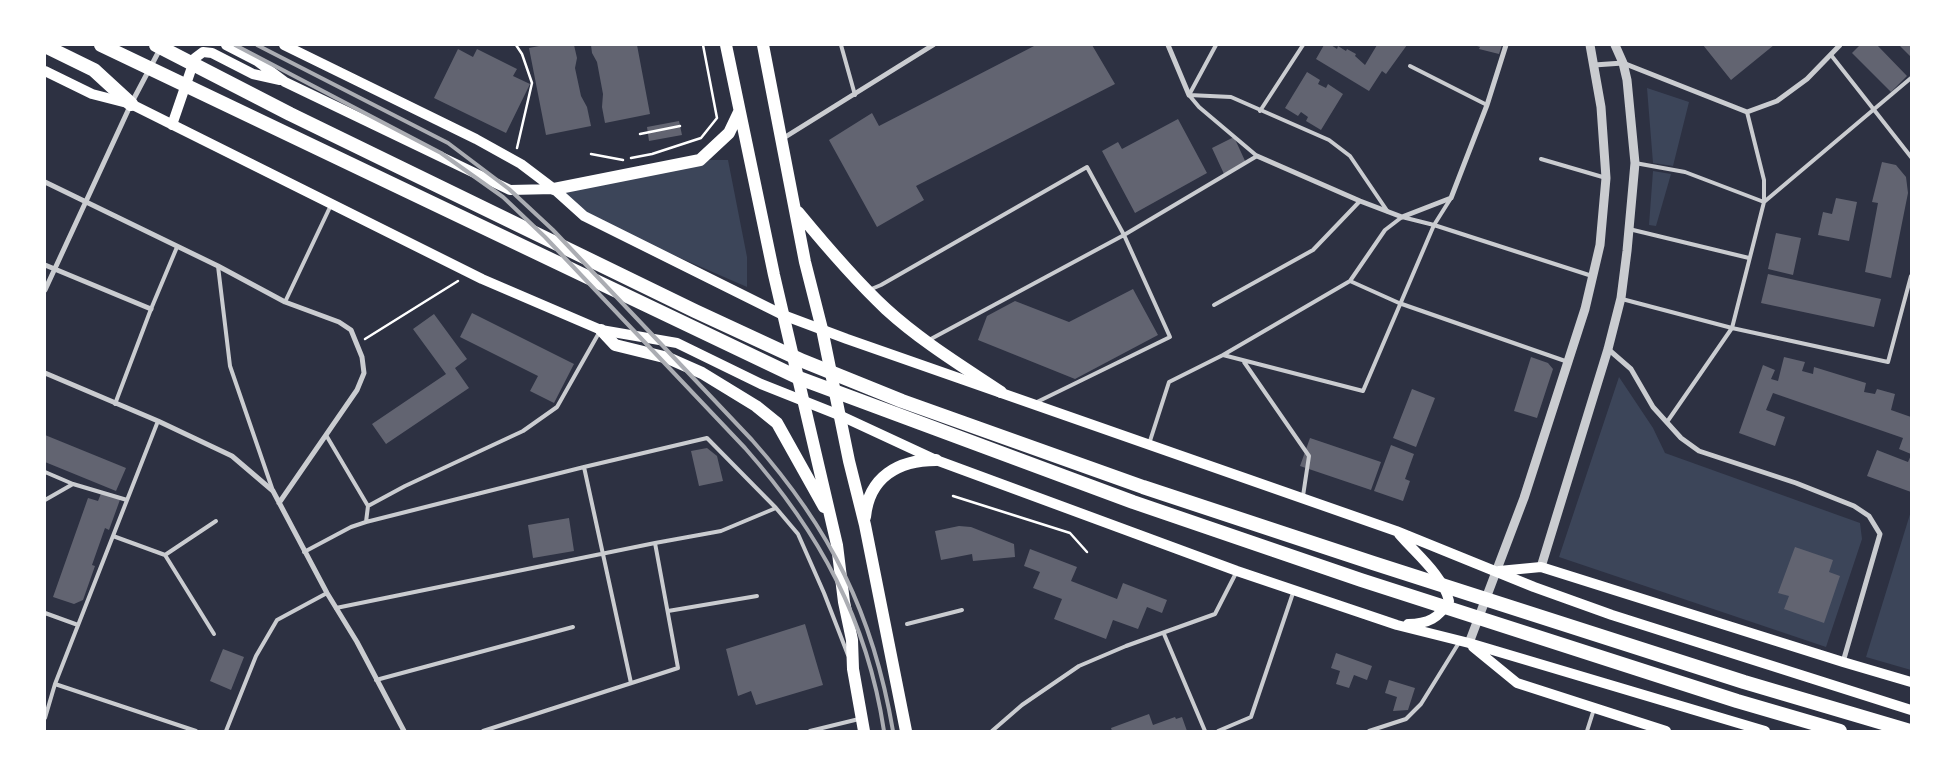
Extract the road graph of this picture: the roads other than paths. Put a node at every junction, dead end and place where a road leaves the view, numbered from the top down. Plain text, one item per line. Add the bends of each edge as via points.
1 (101, 45) edge
2 (156, 45) edge
3 (162, 45) edge
4 (226, 45) edge
5 (284, 45) edge
6 (726, 45) edge
7 (762, 45) edge
8 (841, 45) edge
9 (921, 45) edge
10 (933, 45) edge
11 (1168, 45) edge
12 (1216, 45) edge
13 (1303, 45) edge
14 (1506, 45) edge
15 (1590, 45) edge
16 (1615, 45) edge
17 (1840, 45) edge
18 (45, 46) edge
19 (923, 52) junction
20 (1831, 55) junction
21 (1623, 63) junction
22 (1594, 65) junction
23 (1410, 66) dead end
24 (45, 71) edge
25 (1911, 78) edge
26 (285, 82) junction
27 (1189, 94) junction
28 (854, 95) junction
29 (131, 104) junction
30 (1486, 104) junction
31 (1260, 110) junction
32 (1875, 110) junction
33 (740, 112) junction
34 (1747, 112) junction
35 (172, 125) junction
36 (782, 140) junction
37 (1257, 156) junction
38 (1911, 156) edge
39 (1541, 159) dead end
40 (1635, 163) junction
41 (1606, 178) junction
42 (45, 182) edge
43 (554, 189) junction
44 (1451, 198) junction
45 (85, 201) junction
46 (1360, 201) junction
47 (1764, 202) junction
48 (331, 205) junction
49 (796, 210) junction
50 (1388, 213) junction
51 (1402, 217) junction
52 (1434, 225) junction
53 (1629, 230) junction
54 (1124, 235) junction
55 (178, 247) junction
56 (1749, 258) junction
57 (45, 265) edge
58 (218, 266) junction
59 (54, 269) junction
60 (1592, 276) junction
61 (1911, 276) edge
62 (1350, 280) junction
63 (45, 290) edge
64 (867, 290) junction
65 (1621, 298) junction
66 (285, 302) junction
67 (1399, 303) junction
68 (1214, 305) dead end
69 (151, 309) junction
70 (783, 315) junction
71 (1732, 328) junction
72 (822, 329) junction
73 (601, 330) junction
74 (927, 342) junction
75 (1608, 349) junction
76 (1223, 355) junction
77 (1244, 362) junction
78 (1568, 362) junction
79 (45, 373) edge
80 (1001, 392) junction
81 (804, 402) junction
82 (115, 404) junction
83 (1033, 404) junction
84 (839, 415) junction
85 (158, 421) junction
86 (1667, 422) junction
87 (326, 435) junction
88 (1149, 444) junction
89 (936, 460) junction
90 (584, 466) junction
91 (45, 472) edge
92 (73, 484) junction
93 (273, 491) junction
94 (1302, 498) junction
95 (45, 500) edge
96 (127, 500) junction
97 (279, 503) junction
98 (368, 506) junction
99 (776, 508) junction
100 (830, 518) junction
101 (216, 521) dead end
102 (366, 522) junction
103 (865, 525) junction
104 (1396, 531) junction
105 (113, 536) junction
106 (654, 543) junction
107 (304, 552) junction
108 (604, 553) junction
109 (165, 555) junction
110 (1541, 567) junction
111 (1237, 571) junction
112 (1495, 572) junction
113 (1294, 589) junction
114 (327, 593) junction
115 (757, 596) dead end
116 (336, 608) junction
117 (962, 610) dead end
118 (668, 612) junction
119 (45, 613) edge
120 (907, 624) dead end
121 (78, 625) junction
122 (1397, 625) junction
123 (574, 627) dead end
124 (214, 634) dead end
125 (1164, 634) junction
126 (1464, 642) junction
127 (1843, 662) junction
128 (853, 669) junction
129 (376, 680) junction
130 (1911, 682) edge
131 (632, 683) junction
132 (55, 684) junction
133 (1594, 709) junction
134 (1911, 710) edge
135 (45, 718) edge
136 (862, 718) junction
137 (196, 731) edge
138 (226, 731) edge
139 (404, 731) edge
140 (483, 731) edge
141 (810, 731) edge
142 (864, 731) edge
143 (906, 731) edge
144 (992, 731) edge
145 (1205, 731) edge
146 (1218, 731) edge
147 (1369, 731) edge
148 (1587, 731) edge
149 (1666, 731) edge
150 (1764, 731) edge
151 (1840, 731) edge
152 (1910, 731) edge

1 - 151 highway via 799,378 1124,499 1361,580
2 - 152 highway via 290,114 695,311 803,361 902,401 1143,487 1373,563 1744,682
3 - 29 street
4 - 26 main road via 257,61
5 - 43 main road via 476,139 521,164
6 - 33 main road
7 - 36 main road
8 - 28 lane
9 - 19 street
10 - 19 street
11 - 27 street
12 - 27 lane
13 - 31 lane
14 - 30 street
15 - 22 street
16 - 21 street
17 - 20 street
18 - 29 highway via 94,70
19 - 28 street
20 - 32 lane
20 - 34 street via 1808,79 1777,101
21 - 22 street
21 - 34 street
21 - 40 street
22 - 41 street via 1601,107
23 - 30 lane
24 - 29 main road via 92,94
25 - 32 lane
26 - 35 main road via 253,74 212,53 203,52 195,58
26 - 43 main road via 510,190
27 - 31 lane via 1231,97
27 - 37 lane via 1199,107
28 - 36 street
29 - 35 main road
29 - 45 street
30 - 44 street
31 - 50 lane via 1329,140 1350,156
32 - 38 lane
32 - 47 lane
33 - 43 main road via 729,133 700,160
33 - 70 main road
34 - 47 lane via 1764,180
35 - 48 main road
36 - 49 main road
37 - 46 street
37 - 54 lane
39 - 41 lane
40 - 47 lane via 1685,172
40 - 53 street
41 - 60 street via 1600,245
42 - 45 street
43 - 70 main road via 584,216
44 - 51 street
44 - 52 lane
45 - 55 street
45 - 59 street
46 - 50 street
46 - 68 lane via 1313,250
47 - 56 lane
48 - 66 lane
48 - 73 main road via 470,273
49 - 64 main road
49 - 72 main road
50 - 51 street
51 - 52 lane
51 - 62 lane via 1385,230
52 - 60 lane
52 - 67 lane
53 - 56 lane
53 - 65 street
54 - 64 lane via 1087,167
54 - 74 lane
54 - 83 lane via 1170,337
55 - 58 street
55 - 69 lane
56 - 71 lane
57 - 59 street
58 - 66 street
58 - 93 lane via 230,366
59 - 63 street
59 - 69 street
60 - 78 street
61 - 71 lane via 1888,362
62 - 67 lane
62 - 76 lane
64 - 74 main road
65 - 71 lane
65 - 75 street
66 - 87 street via 339,322 351,330 362,357 364,373 357,390
67 - 77 lane via 1363,391
67 - 78 lane
69 - 82 lane
70 - 72 main road
70 - 81 main road
71 - 86 lane
72 - 80 main road
72 - 84 main road
73 - 81 main road via 677,343
73 - 98 lane via 557,407 523,431
73 - 100 main road via 615,345 668,358 702,373 777,423
74 - 80 main road
75 - 86 street via 1631,369 1653,406
75 - 110 street
76 - 77 lane
76 - 88 lane via 1169,382
77 - 94 lane via 1309,456
78 - 112 street via 1524,498
79 - 82 street
80 - 83 main road
81 - 84 main road
81 - 100 main road
82 - 85 street
83 - 88 main road
84 - 89 main road
84 - 103 main road
85 - 93 street via 232,456
85 - 96 lane
86 - 127 street via 1699,451 1814,490 1854,506 1869,516 1880,534
87 - 97 street
87 - 98 lane
88 - 94 main road
89 - 103 main road via 918,460 900,466 876,484 866,507
89 - 111 main road
90 - 99 lane via 707,438
90 - 102 lane
90 - 108 lane
91 - 92 lane
92 - 95 lane
92 - 96 lane
93 - 97 street
94 - 104 main road
96 - 105 lane
97 - 107 street
98 - 102 lane
99 - 106 lane via 721,531
99 - 128 lane via 798,534
100 - 128 main road via 852,640
101 - 109 lane
102 - 107 lane
103 - 143 main road
104 - 112 main road
104 - 122 main road via 1436,576 1449,601 1442,614 1430,620
105 - 109 lane
105 - 121 lane
106 - 108 lane
106 - 118 lane
107 - 114 street
108 - 116 lane
108 - 131 lane
109 - 124 lane
110 - 112 main road
110 - 127 main road
111 - 113 main road
111 - 125 lane via 1215,614
112 - 126 street
112 - 134 main road via 1772,667
113 - 122 main road
113 - 146 lane via 1251,717
114 - 116 street
114 - 138 lane via 277,620 256,656
115 - 118 lane
116 - 129 street
117 - 120 lane
118 - 131 lane via 678,668
119 - 121 lane
121 - 132 lane
122 - 126 main road
123 - 129 lane
125 - 144 lane via 1079,666 1022,705
125 - 145 lane
126 - 133 main road via 1517,683
126 - 147 lane via 1421,704 1406,718
126 - 150 main road
127 - 130 main road
128 - 136 main road
129 - 139 street
131 - 140 lane
132 - 135 lane
132 - 137 lane
133 - 148 lane
133 - 149 main road
136 - 141 lane
136 - 142 main road

